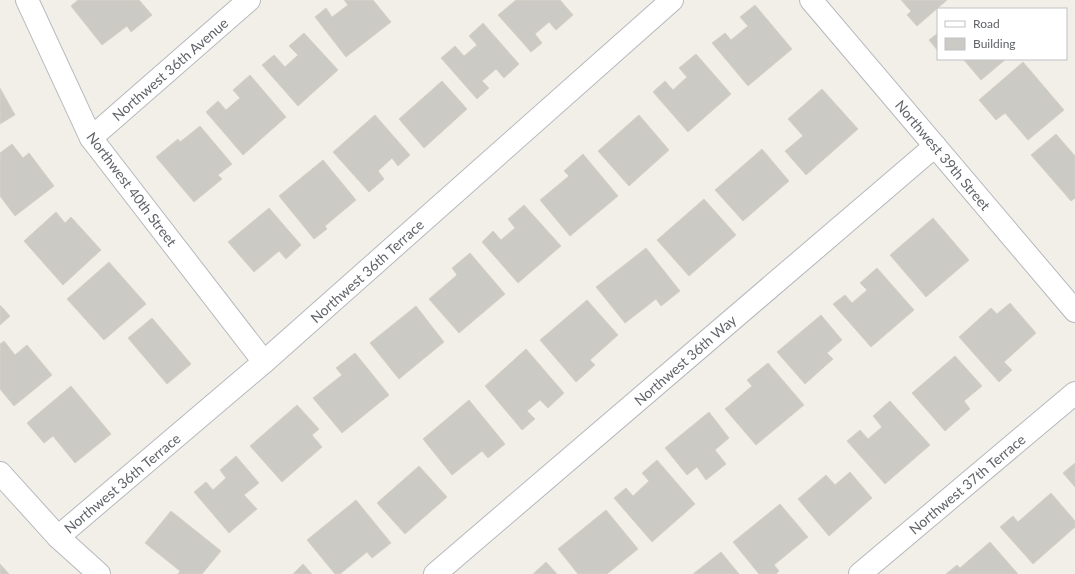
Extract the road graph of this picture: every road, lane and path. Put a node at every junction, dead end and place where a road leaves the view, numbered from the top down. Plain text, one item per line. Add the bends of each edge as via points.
1 (27, 0) edge
2 (249, 0) edge
3 (672, 0) edge
4 (811, 0) edge
5 (91, 138) junction
6 (935, 146) junction
7 (1075, 311) edge
8 (264, 362) junction
9 (1075, 393) edge
10 (0, 473) edge
11 (58, 537) junction
12 (99, 574) edge
13 (435, 574) edge
14 (860, 574) edge

1 - 5 street, Northwest 40th Street
2 - 5 street, Northwest 36th Avenue
3 - 8 street, Northwest 36th Terrace
4 - 6 street, Northwest 39th Street
5 - 8 street, Northwest 40th Street
6 - 7 street, Northwest 39th Street
6 - 13 street, Northwest 36th Way
8 - 11 street, Northwest 36th Terrace
9 - 14 street, Northwest 37th Terrace
10 - 11 street
11 - 12 street

